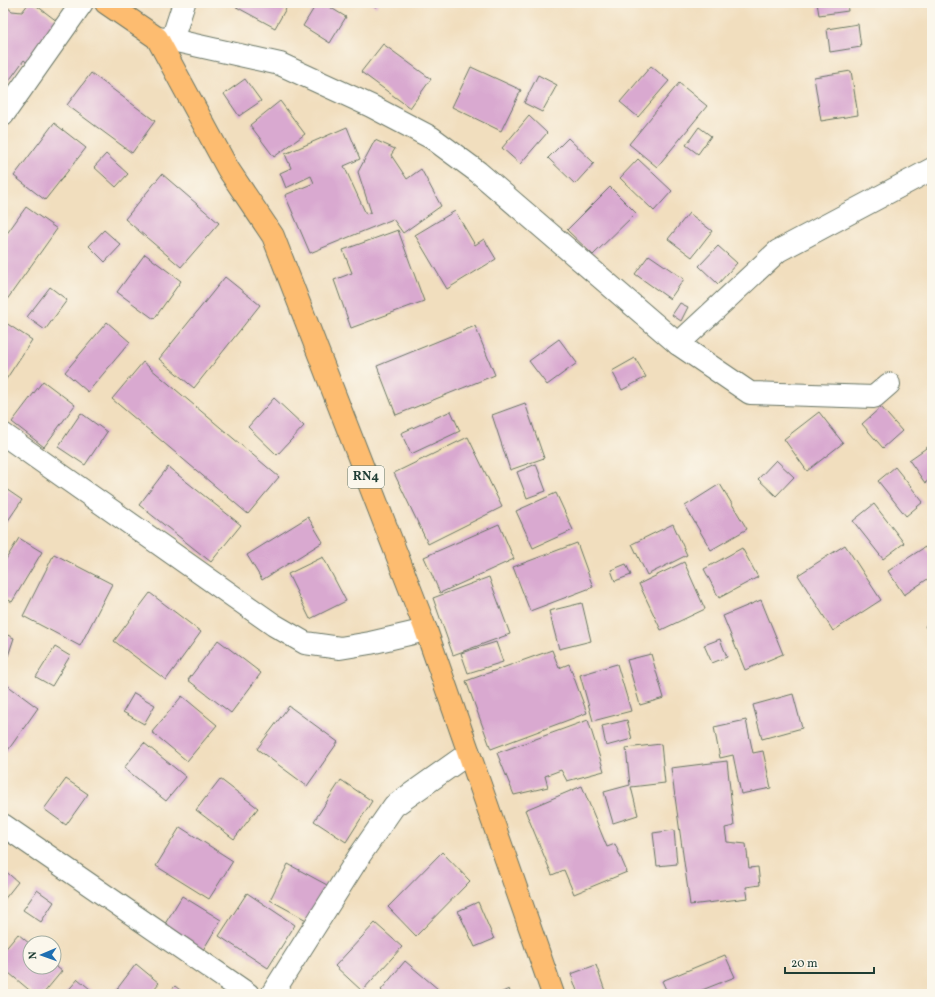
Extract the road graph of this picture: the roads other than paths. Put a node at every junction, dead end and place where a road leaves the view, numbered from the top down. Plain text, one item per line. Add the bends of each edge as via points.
1 (82, 3) edge
2 (106, 3) edge
3 (184, 3) edge
4 (165, 39) junction
5 (3, 115) edge
6 (932, 169) edge
7 (678, 344) junction
8 (889, 384) dead end
9 (3, 434) edge
10 (426, 630) junction
11 (469, 752) junction
12 (3, 825) edge
13 (248, 994) edge
14 (272, 994) edge
15 (554, 994) edge

1 - 5 street
2 - 4 highway, RN4
3 - 4 street
4 - 7 street via 280,64 371,106 432,138 478,172
4 - 10 highway, RN4 via 228,169 273,236
6 - 7 street via 778,252
7 - 8 street via 750,393 874,397
9 - 10 street via 268,620 305,643 340,648
10 - 11 highway, RN4
11 - 14 street via 394,806
11 - 15 highway, RN4
12 - 13 street

